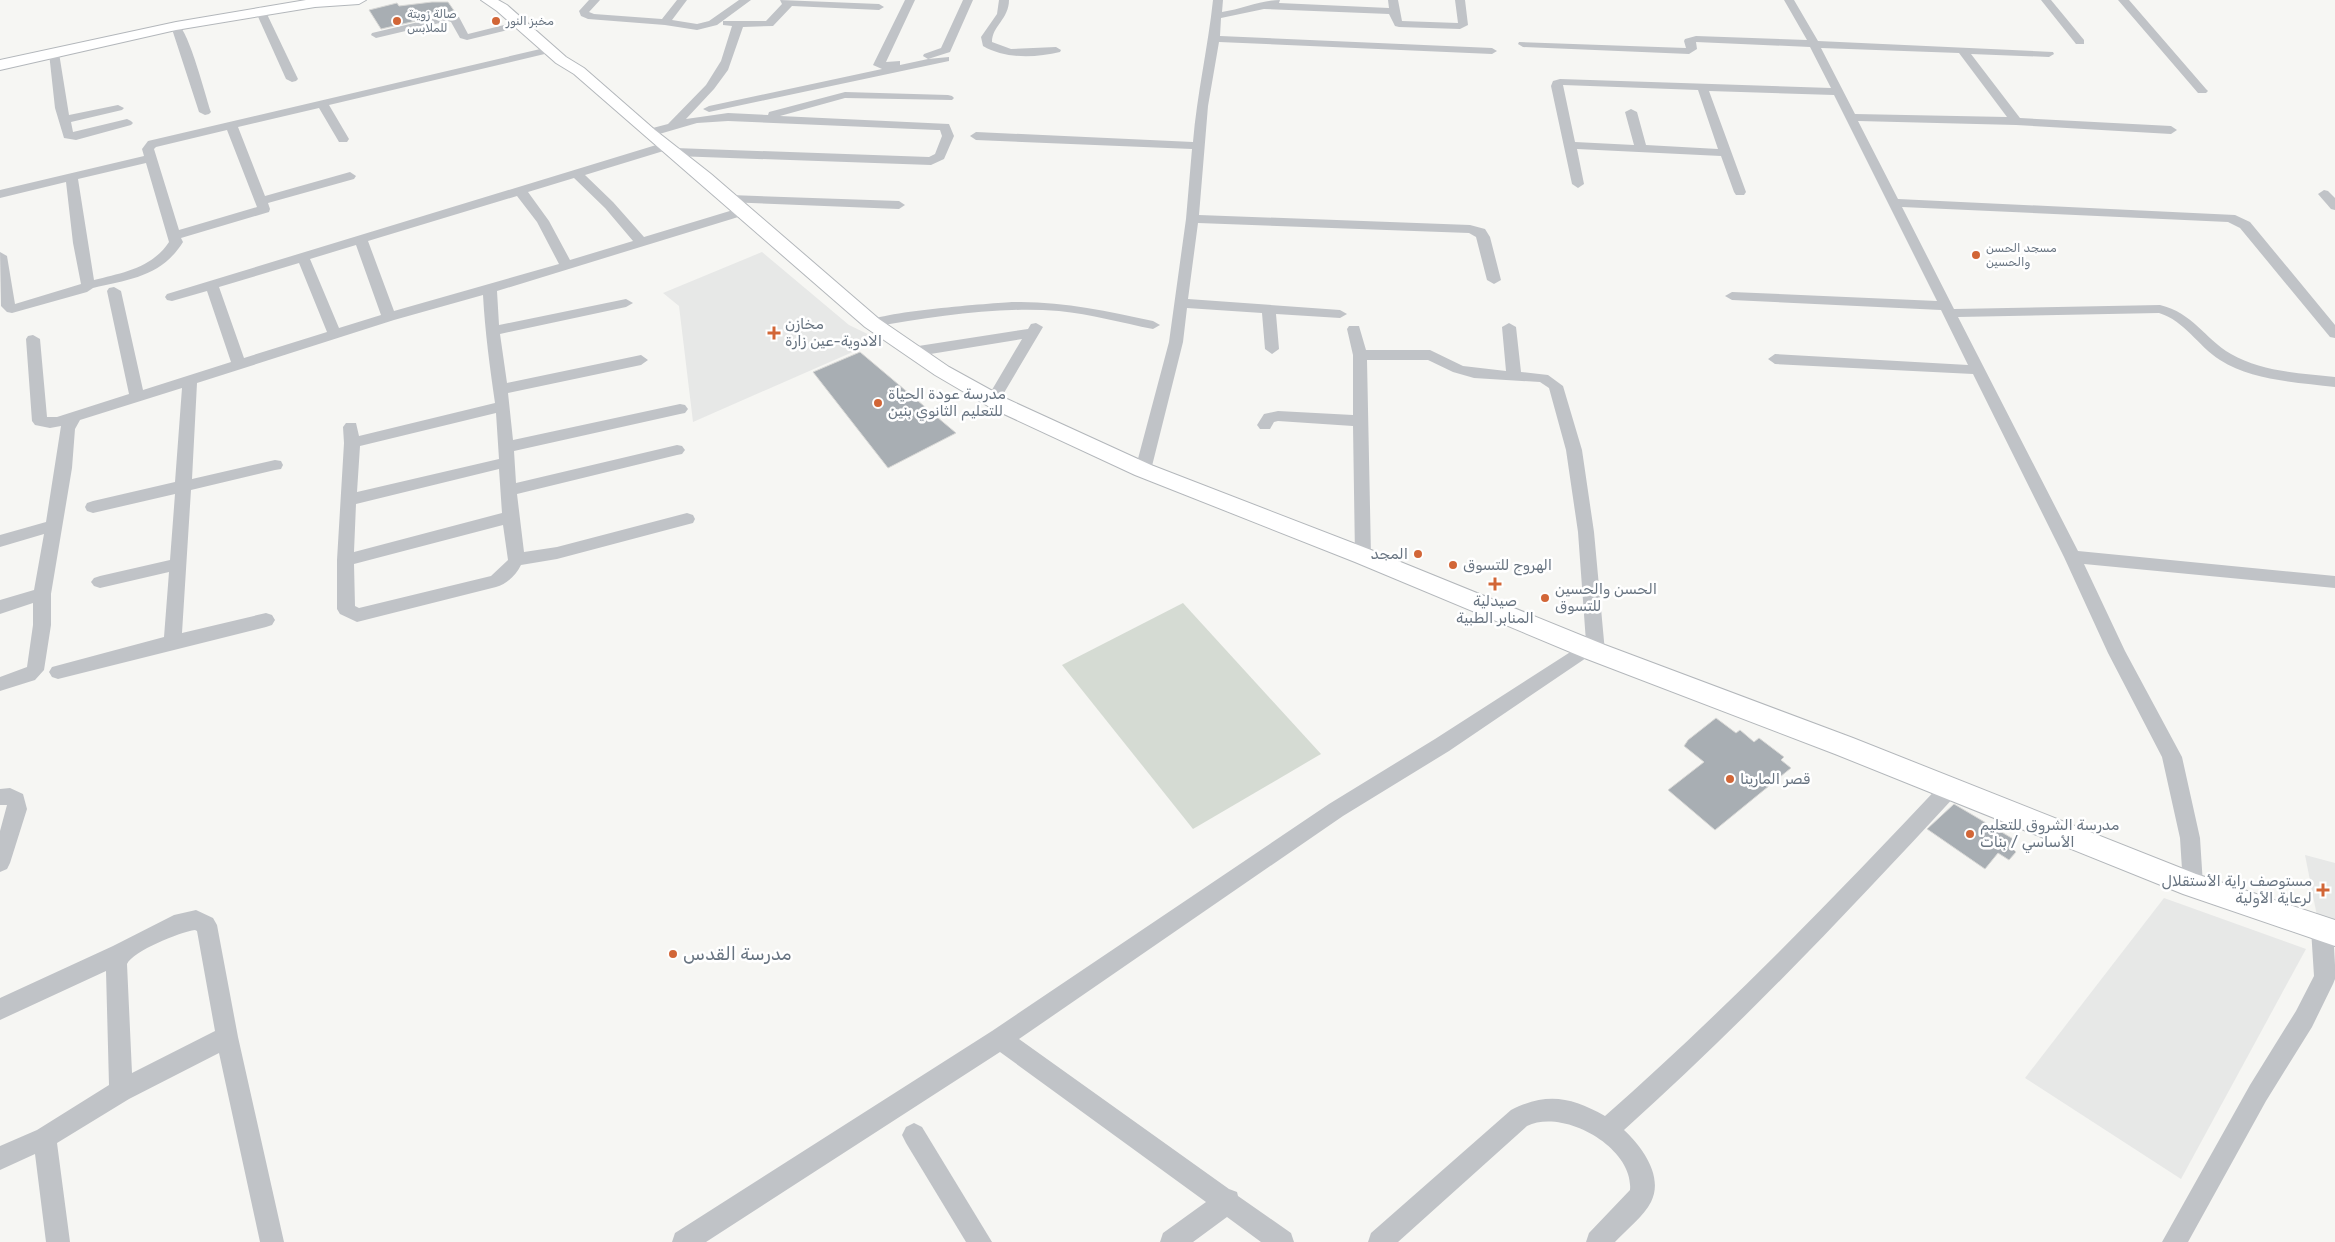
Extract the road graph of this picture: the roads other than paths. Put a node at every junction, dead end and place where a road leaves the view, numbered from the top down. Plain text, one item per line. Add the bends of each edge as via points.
1 (331, 0) edge
2 (360, 0) edge
3 (491, 0) edge
4 (595, 0) edge
5 (682, 0) edge
6 (746, 0) edge
7 (910, 0) edge
8 (968, 0) edge
9 (1004, 0) edge
10 (1218, 0) edge
11 (1242, 0) edge
12 (1278, 0) edge
13 (1460, 0) edge
14 (1789, 0) edge
15 (2046, 0) edge
16 (2123, 0) edge
17 (786, 1) edge
18 (305, 4) junction
19 (1265, 6) junction
20 (1394, 6) edge
21 (879, 7) dead end
22 (260, 10) junction
23 (1220, 16) junction
24 (665, 22) junction
25 (714, 23) junction
26 (520, 24) junction
27 (739, 24) junction
28 (176, 26) junction
29 (376, 35) dead end
30 (1214, 39) junction
31 (2080, 42) dead end
32 (1523, 44) dead end
33 (1814, 44) junction
34 (549, 50) junction
35 (1056, 50) dead end
36 (1962, 50) junction
37 (1492, 51) dead end
38 (54, 53) junction
39 (2049, 54) dead end
40 (946, 59) dead end
41 (0, 65) edge
42 (579, 72) junction
43 (292, 80) dead end
44 (1702, 87) junction
45 (2202, 91) dead end
46 (1838, 92) junction
47 (948, 98) dead end
48 (322, 103) junction
49 (118, 108) dead end
50 (205, 112) dead end
51 (1631, 112) dead end
52 (684, 114) junction
53 (1850, 117) junction
54 (758, 118) junction
55 (64, 120) junction
56 (2016, 121) junction
57 (127, 123) dead end
58 (230, 125) junction
59 (2171, 130) dead end
60 (976, 136) dead end
61 (343, 139) dead end
62 (665, 140) junction
63 (1571, 145) junction
64 (1198, 146) junction
65 (1642, 149) junction
66 (1726, 153) junction
67 (150, 158) junction
68 (576, 173) junction
69 (350, 176) dead end
70 (72, 177) junction
71 (1578, 184) dead end
72 (520, 191) junction
73 (1740, 192) dead end
74 (0, 194) edge
75 (2324, 194) dead end
76 (263, 201) junction
77 (1894, 203) junction
78 (736, 205) junction
79 (899, 206) dead end
80 (2335, 206) edge
81 (1192, 219) junction
82 (173, 236) junction
83 (361, 240) junction
84 (641, 242) junction
85 (0, 256) edge
86 (303, 258) junction
87 (566, 265) junction
88 (1494, 280) dead end
89 (88, 285) junction
90 (212, 285) junction
91 (490, 289) junction
92 (114, 291) dead end
93 (1732, 296) dead end
94 (172, 298) dead end
95 (626, 303) dead end
96 (1180, 303) junction
97 (1269, 309) junction
98 (1946, 309) junction
99 (1340, 314) dead end
100 (389, 317) junction
101 (872, 323) junction
102 (1153, 325) dead end
103 (1508, 327) dead end
104 (1354, 329) dead end
105 (492, 331) junction
106 (2335, 334) edge
107 (335, 336) junction
108 (33, 339) dead end
109 (1272, 349) dead end
110 (912, 352) junction
111 (1360, 355) junction
112 (1775, 359) dead end
113 (641, 360) dead end
114 (239, 366) junction
115 (1977, 370) junction
116 (1514, 375) junction
117 (190, 381) junction
118 (2335, 382) edge
119 (499, 390) junction
120 (137, 397) junction
121 (993, 400) junction
122 (503, 406) junction
123 (680, 409) dead end
124 (74, 417) junction
125 (1361, 421) junction
126 (1266, 425) dead end
127 (677, 450) dead end
128 (507, 455) junction
129 (275, 465) dead end
130 (1143, 470) junction
131 (185, 484) junction
132 (510, 490) junction
133 (349, 500) junction
134 (93, 507) dead end
135 (510, 517) junction
136 (688, 519) dead end
137 (55, 525) junction
138 (0, 541) edge
139 (1363, 556) junction
140 (2072, 557) junction
141 (345, 560) junction
142 (516, 560) junction
143 (179, 564) junction
144 (100, 582) dead end
145 (2335, 582) edge
146 (42, 594) junction
147 (0, 607) edge
148 (266, 620) dead end
149 (173, 642) junction
150 (1592, 651) junction
151 (58, 672) dead end
152 (0, 684) edge
153 (1950, 788) junction
154 (0, 797) edge
155 (0, 863) edge
156 (2193, 884) junction
157 (2329, 931) edge
158 (121, 953) junction
159 (0, 1009) edge
160 (227, 1037) junction
161 (1000, 1039) junction
162 (121, 1091) junction
163 (1606, 1130) junction
164 (914, 1135) dead end
165 (45, 1138) junction
166 (0, 1158) edge
167 (1228, 1201) junction
168 (58, 1242) edge
169 (272, 1242) edge
170 (684, 1242) edge
171 (980, 1242) edge
172 (1172, 1242) edge
173 (1282, 1242) edge
174 (1380, 1242) edge
175 (1598, 1242) edge
176 (2174, 1242) edge

1 - 18 main road
2 - 18 main road
3 - 26 main road
3 - 42 main road via 570,58
4 - 24 street via 584,11 585,14
5 - 24 street
6 - 25 street
7 - 8 street via 879,62 880,66 946,50
9 - 35 street via 1002,14 986,38 987,44 1001,51
10 - 23 street
11 - 23 street
12 - 19 street
13 - 20 street via 1463,25 1460,26 1399,24 1396,23
14 - 33 street
15 - 31 street
16 - 45 street
17 - 21 street
17 - 27 street via 769,24
18 - 22 main road
19 - 20 street
19 - 23 street
22 - 28 main road
22 - 43 street
23 - 30 street
24 - 25 street via 697,27
25 - 27 street
26 - 29 street via 468,37 464,36 454,19 448,18
26 - 34 main road
27 - 52 street via 731,38 724,66
28 - 38 main road
28 - 50 street
30 - 37 street
30 - 64 street
32 - 33 street via 1689,51 1692,49 1689,41 1696,39
33 - 36 street
33 - 46 street
34 - 42 main road
34 - 48 street
36 - 39 street
36 - 56 street
38 - 41 main road
38 - 55 street
40 - 52 street
42 - 62 main road
44 - 46 street
44 - 63 street via 1557,83
44 - 66 street
46 - 53 street
47 - 54 street via 845,95
48 - 58 street
48 - 61 street
49 - 55 street
51 - 65 street
52 - 62 street
53 - 56 street
53 - 77 street
54 - 62 street via 710,117
54 - 62 street via 937,126 945,127 948,136 940,156 931,162
55 - 57 street via 70,136
56 - 59 street
58 - 67 street via 152,144 148,149
58 - 76 street
60 - 64 street
62 - 68 street
62 - 78 main road
63 - 65 street
63 - 71 street
64 - 81 street
65 - 66 street
66 - 73 street
67 - 70 street
67 - 82 street
68 - 72 street
68 - 84 street
69 - 76 street
70 - 74 street
70 - 89 street
72 - 83 street
72 - 87 street via 543,221
75 - 80 street
76 - 82 street via 264,209 260,212
77 - 98 street
77 - 106 street via 2230,218 2245,225
78 - 79 street
78 - 84 street
78 - 101 main road
81 - 88 street via 1480,232
81 - 96 street
82 - 89 street via 176,242 170,255 160,263
83 - 86 street
83 - 100 street
84 - 87 street
85 - 89 street via 8,306 12,309
86 - 90 street
86 - 107 street
87 - 91 street
90 - 94 street
90 - 114 street
91 - 100 street
91 - 105 street
92 - 120 street
93 - 98 street
95 - 105 street
96 - 97 street
96 - 130 street via 1176,342
97 - 99 street
97 - 109 street
98 - 115 street
98 - 118 street via 2160,309 2173,312 2232,360 2263,370
100 - 107 street
101 - 102 street via 1024,306 1079,309
101 - 110 main road
103 - 116 street
104 - 111 street
105 - 119 street
107 - 114 street
108 - 124 street via 40,420 50,423
110 - 121 main road
110 - 121 street via 1034,329
111 - 116 street via 1424,354 1474,373
111 - 125 street
112 - 115 street
113 - 119 street
114 - 117 street
115 - 140 street
116 - 150 street via 1543,378 1556,386 1574,450 1586,532
117 - 120 street
117 - 131 street
119 - 122 street
120 - 124 street
121 - 130 main road
122 - 128 street
122 - 133 street via 351,435
123 - 128 street
124 - 137 street via 67,429
125 - 126 street via 1278,416 1269,418
125 - 139 street
127 - 132 street
128 - 132 street
128 - 133 street
129 - 131 street
130 - 139 main road
131 - 134 street
131 - 143 street
132 - 135 street
133 - 141 street
135 - 141 street
135 - 142 street
136 - 142 street
137 - 138 street
137 - 146 street
139 - 150 main road
140 - 145 street
140 - 156 street via 2117,653 2172,757 2190,838
141 - 142 street via 346,609 357,615 496,581
143 - 144 street
143 - 149 street
146 - 147 street
146 - 152 street via 42,625 35,670
148 - 149 street
149 - 151 street
150 - 153 main road
150 - 161 street via 1336,810
153 - 156 main road
153 - 163 street via 1755,992
154 - 155 street via 10,796 16,800
156 - 157 main road
157 - 176 street via 2325,977 2304,1019
158 - 159 street
158 - 160 street via 181,922 196,920 206,925
158 - 162 street via 116,964
160 - 162 street
160 - 169 street
161 - 167 street
161 - 170 street
162 - 165 street
163 - 174 street via 1561,1110 1533,1111 1519,1118
163 - 175 street via 1632,1157 1642,1178 1642,1195
164 - 171 street
165 - 166 street
165 - 168 street
167 - 172 street
167 - 173 street

